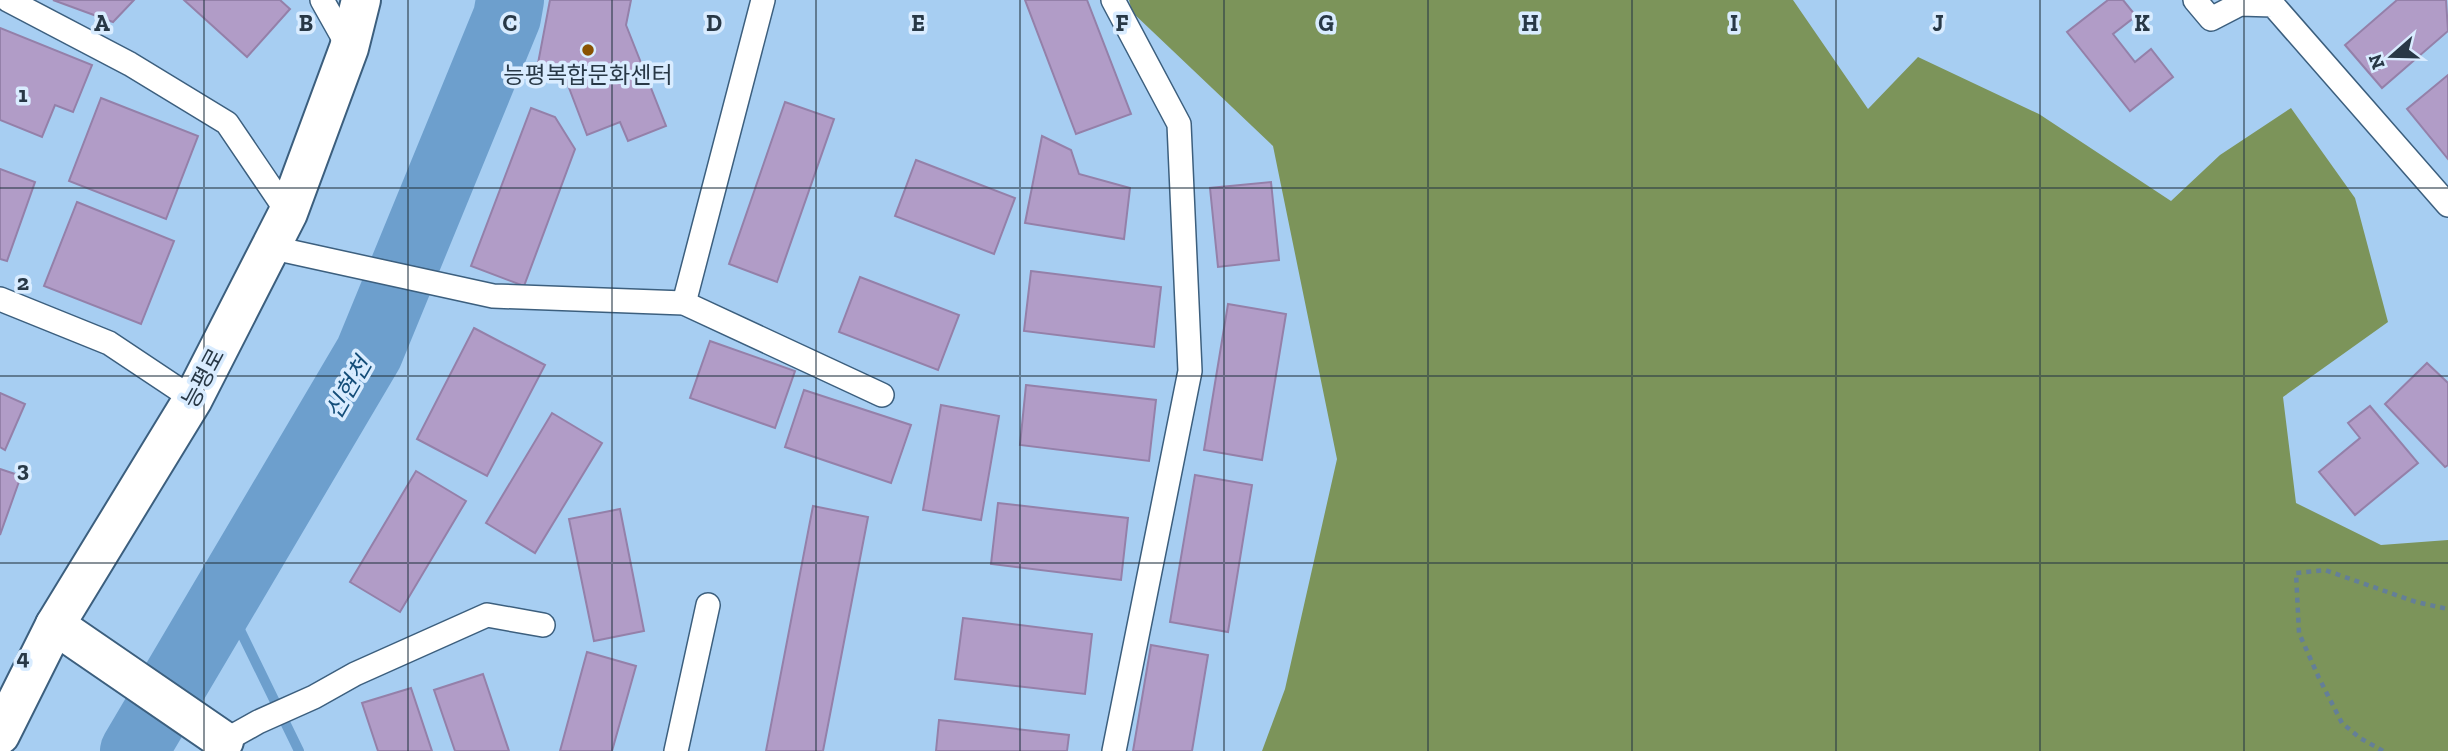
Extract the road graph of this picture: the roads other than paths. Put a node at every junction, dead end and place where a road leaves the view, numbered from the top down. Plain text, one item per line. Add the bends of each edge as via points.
1 (8, 0) edge
2 (322, 0) edge
3 (361, 0) edge
4 (763, 0) edge
5 (1113, 0) edge
6 (2195, 0) edge
7 (349, 48) junction
8 (2448, 205) edge
9 (281, 236) junction
10 (0, 299) edge
11 (684, 303) junction
12 (883, 396) dead end
13 (193, 399) junction
14 (708, 605) dead end
15 (55, 625) junction
16 (543, 625) dead end
17 (0, 735) edge
18 (218, 746) edge
19 (676, 751) edge
20 (1114, 751) edge

1 - 9 lane via 130,64 227,123
2 - 7 lane
3 - 7 main road, 능평로
4 - 11 lane
5 - 20 lane via 1179,124 1190,371
6 - 8 lane via 2211,19 2240,4 2273,5
7 - 9 main road, 능평로
9 - 11 lane via 493,296
9 - 13 main road, 능평로
10 - 13 lane via 108,343
11 - 12 lane
13 - 15 main road, 능평로
14 - 19 lane
15 - 17 main road, 능평로
15 - 18 main road
16 - 18 lane via 487,615 355,674

